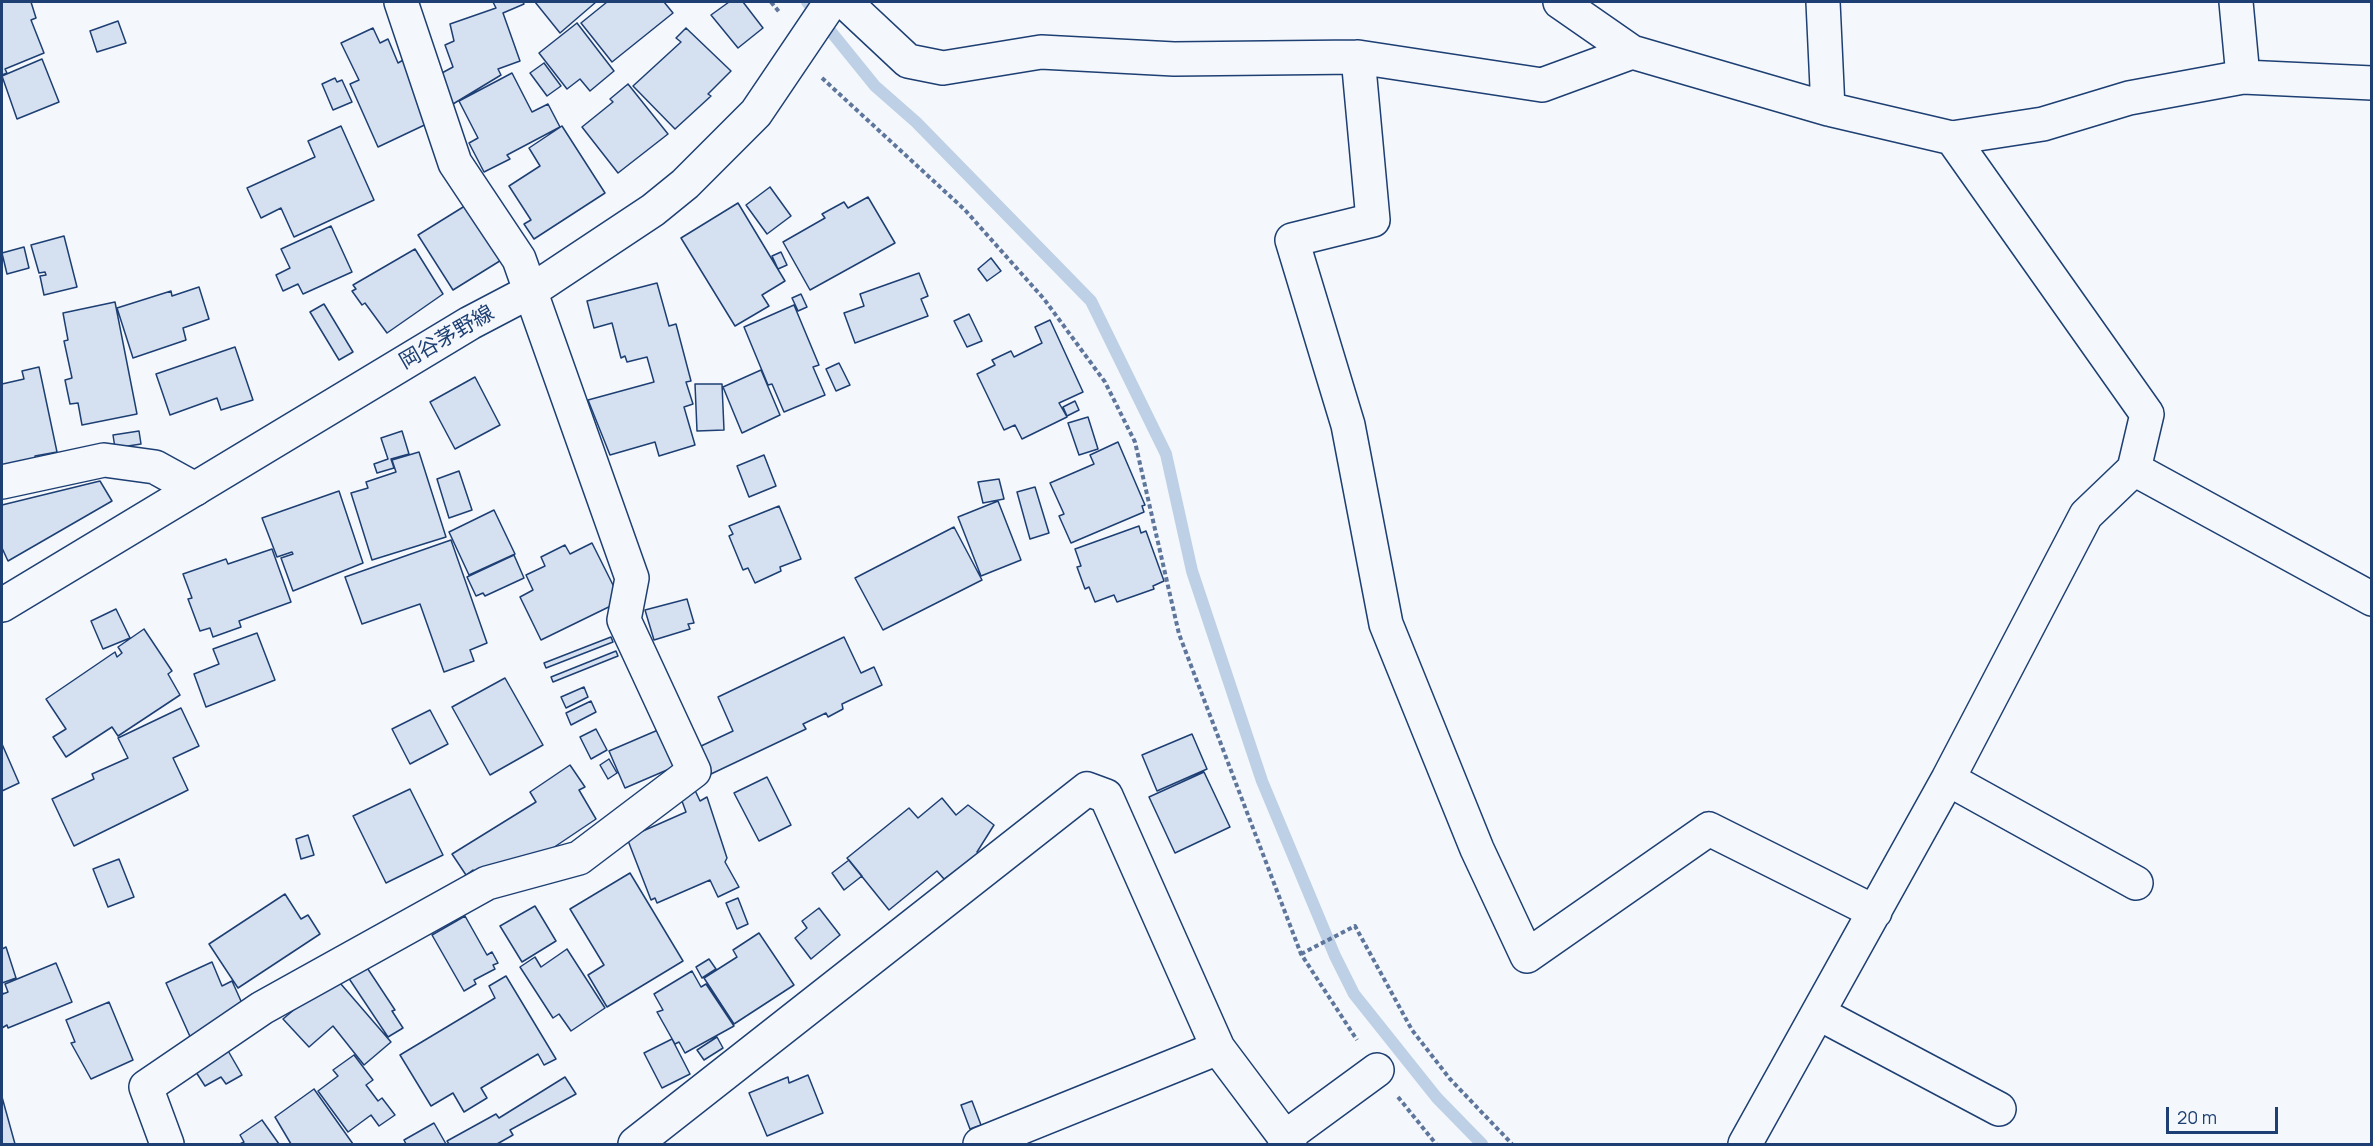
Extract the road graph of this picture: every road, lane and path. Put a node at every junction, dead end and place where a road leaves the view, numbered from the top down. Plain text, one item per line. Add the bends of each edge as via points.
1 (401, 2) edge
2 (835, 2) edge
3 (1560, 2) edge
4 (1823, 2) edge
5 (2236, 2) edge
6 (802, 46) junction
7 (1632, 52) junction
8 (1358, 57) junction
9 (2243, 77) junction
10 (2372, 83) edge
11 (1828, 108) junction
12 (1952, 138) junction
13 (531, 291) junction
14 (2134, 470) junction
15 (2, 482) edge
16 (195, 489) junction
17 (2372, 599) edge
18 (2, 605) edge
19 (1948, 779) junction
20 (2136, 883) dead end
21 (1875, 912) junction
22 (1303, 953) junction
23 (1820, 1014) junction
24 (1218, 1048) junction
25 (1377, 1070) junction
26 (1999, 1109) dead end
27 (1287, 1141) edge
28 (167, 1144) edge
29 (635, 1144) edge
30 (980, 1144) edge
31 (1436, 1144) edge
32 (1512, 1144) edge
33 (1745, 1144) edge

1 - 13 street via 455,163 519,259
2 - 6 street, 岡谷茅野線
2 - 8 street via 908,61 943,68 1041,52 1174,59
3 - 7 street
4 - 11 street
5 - 9 street
6 - 13 street, 岡谷茅野線 via 756,113 686,184
6 - 22 path via 965,210 1044,299 1105,382 1135,442 1179,634
7 - 8 street via 1542,85
7 - 11 street
8 - 21 street via 1372,220 1292,240 1348,425 1386,624 1477,849 1527,956 1709,829
9 - 10 street
9 - 12 street via 2129,98 2043,124
11 - 12 street
12 - 14 street via 2147,414
13 - 16 street, 岡谷茅野線 via 470,323
13 - 28 street via 632,578 624,620 694,771 579,858 487,883 262,1008 146,1087
14 - 17 street
14 - 19 street via 2086,515
15 - 16 street via 104,460 155,467
16 - 18 street, 岡谷茅野線
19 - 20 street
19 - 21 street
21 - 23 street
22 - 25 path
22 - 32 path via 1355,926 1412,1030 1450,1079
23 - 26 street
23 - 33 street
24 - 27 street
24 - 29 street via 1106,796 1087,789
24 - 30 street
25 - 27 street
25 - 31 path

